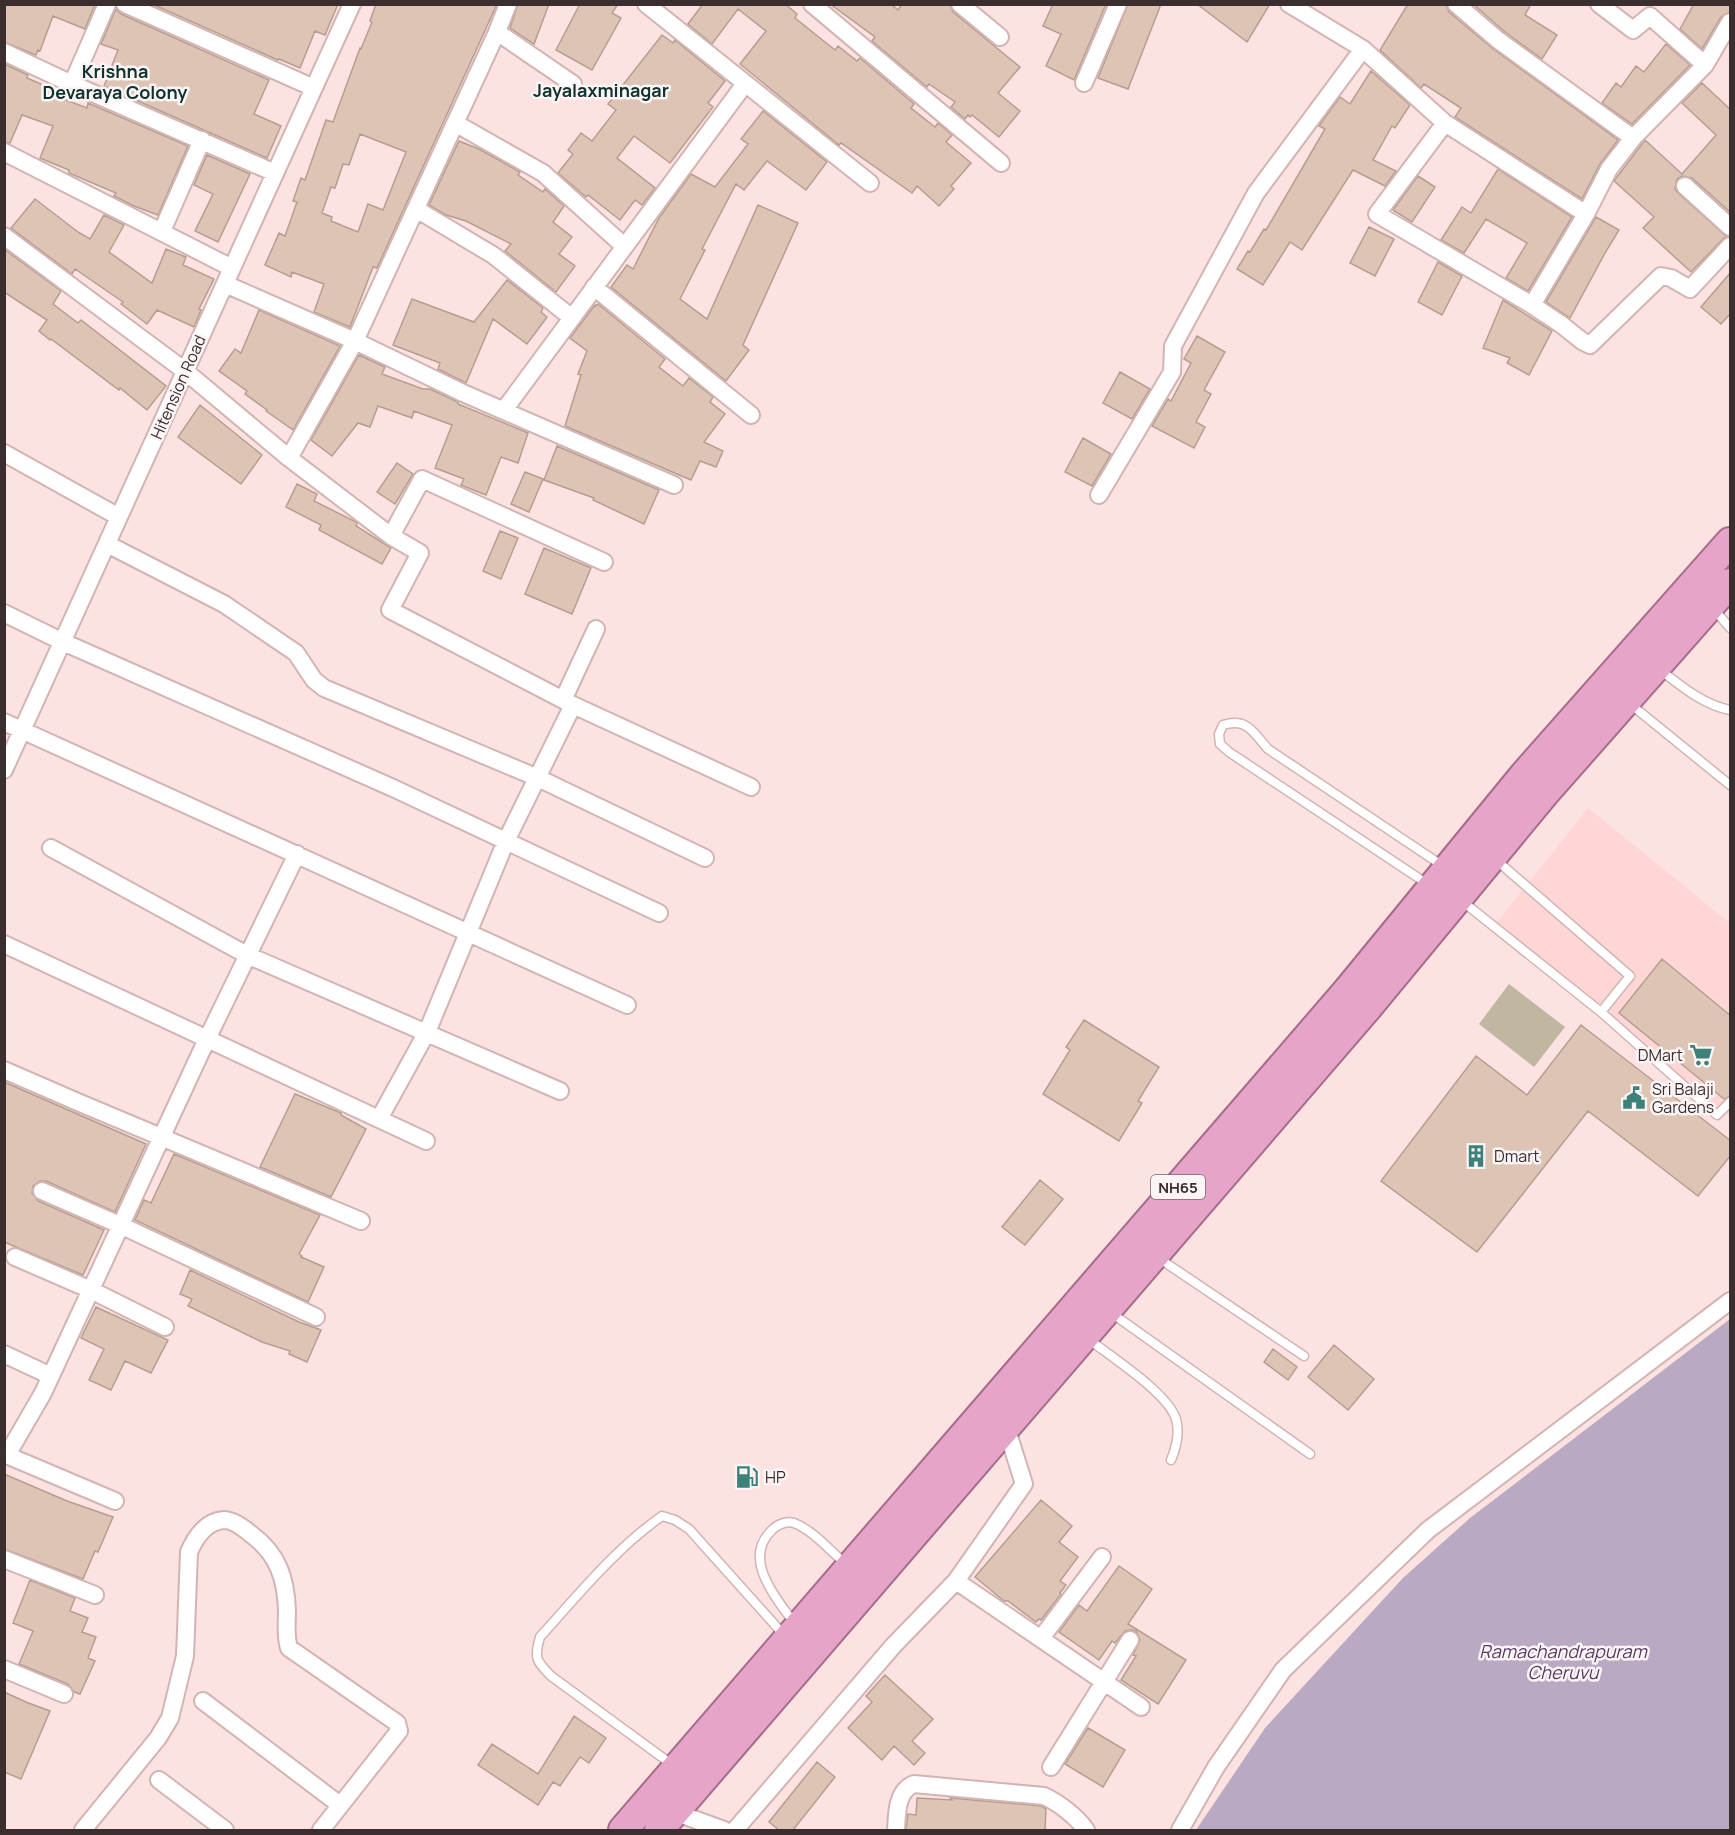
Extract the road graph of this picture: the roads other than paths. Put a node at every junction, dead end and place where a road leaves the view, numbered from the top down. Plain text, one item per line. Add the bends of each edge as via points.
1 (107, 4) edge
2 (125, 4) edge
3 (352, 4) edge
4 (508, 4) edge
5 (646, 4) edge
6 (812, 4) edge
7 (960, 4) edge
8 (1118, 4) edge
9 (1456, 4) edge
10 (1599, 4) edge
11 (1289, 5) edge
12 (665, 10) edge
13 (1731, 22) edge
14 (497, 32) junction
15 (999, 37) dead end
16 (1363, 49) junction
17 (4, 52) edge
18 (1705, 65) junction
19 (1084, 83) dead end
20 (72, 84) junction
21 (573, 84) dead end
22 (744, 85) junction
23 (314, 88) junction
24 (455, 123) junction
25 (1445, 123) junction
26 (1633, 138) junction
27 (201, 140) junction
28 (4, 152) edge
29 (1001, 163) dead end
30 (275, 173) junction
31 (870, 183) dead end
32 (1685, 186) dead end
33 (416, 209) junction
34 (1586, 214) junction
35 (1731, 227) edge
36 (162, 231) junction
37 (4, 236) edge
38 (624, 246) junction
39 (1731, 246) edge
40 (232, 268) junction
41 (225, 284) junction
42 (594, 287) junction
43 (1532, 306) junction
44 (572, 318) junction
45 (355, 341) junction
46 (185, 371) junction
47 (504, 410) junction
48 (751, 415) dead end
49 (4, 453) edge
50 (289, 458) junction
51 (674, 485) dead end
52 (1100, 495) dead end
53 (119, 517) junction
54 (391, 536) junction
55 (1731, 542) edge
56 (107, 544) junction
57 (604, 562) dead end
58 (1731, 583) edge
59 (1711, 605) junction
60 (4, 613) edge
61 (1731, 628) edge
62 (596, 629) dead end
63 (63, 642) junction
64 (1656, 667) junction
65 (1626, 700) junction
66 (568, 702) junction
67 (1731, 710) edge
68 (4, 722) edge
69 (23, 730) junction
70 (4, 770) edge
71 (538, 778) junction
72 (1731, 785) edge
73 (751, 787) dead end
74 (506, 841) junction
75 (51, 848) dead end
76 (297, 854) junction
77 (1492, 857) junction
78 (705, 858) dead end
79 (1446, 884) junction
80 (659, 913) dead end
81 (469, 933) junction
82 (4, 945) edge
83 (247, 954) junction
84 (627, 1005) dead end
85 (1600, 1012) junction
86 (427, 1032) junction
87 (207, 1039) junction
88 (4, 1070) edge
89 (560, 1091) dead end
90 (1731, 1102) edge
91 (379, 1119) junction
92 (161, 1137) junction
93 (426, 1141) dead end
94 (42, 1191) dead end
95 (361, 1221) dead end
96 (120, 1226) junction
97 (1154, 1256) junction
98 (15, 1257) dead end
99 (91, 1290) junction
100 (1731, 1301) edge
101 (1107, 1310) junction
102 (316, 1317) dead end
103 (165, 1327) dead end
104 (1084, 1336) junction
105 (4, 1354) edge
106 (1304, 1356) dead end
107 (51, 1376) junction
108 (1006, 1427) junction
109 (6, 1454) edge
110 (1310, 1454) dead end
111 (1171, 1460) dead end
112 (115, 1501) dead end
113 (1102, 1557) dead end
114 (4, 1559) edge
115 (850, 1567) junction
116 (956, 1581) junction
117 (95, 1595) dead end
118 (793, 1634) junction
119 (1042, 1637) junction
120 (1130, 1640) dead end
121 (4, 1670) edge
122 (1104, 1681) junction
123 (64, 1694) dead end
124 (203, 1701) dead end
125 (1141, 1707) dead end
126 (1051, 1767) dead end
127 (677, 1768) junction
128 (159, 1780) dead end
129 (340, 1805) junction
130 (667, 1821) edge
131 (83, 1830) edge
132 (225, 1830) edge
133 (321, 1830) edge
134 (623, 1830) edge
135 (724, 1830) edge
136 (735, 1830) edge
137 (896, 1830) edge
138 (1086, 1830) edge
139 (1180, 1830) edge

1 - 20 street
2 - 23 street
3 - 23 street, Hitension Road
4 - 14 street
5 - 12 street
6 - 29 street
7 - 15 street
8 - 19 street
9 - 26 street via 1498,40
10 - 18 street via 1633,30 1650,16
11 - 16 street
12 - 22 street
13 - 18 street
14 - 21 street
14 - 24 street
16 - 25 street
16 - 52 street via 1256,193 1173,346 1172,372
17 - 20 street
18 - 26 street
20 - 27 street
22 - 31 street
22 - 38 street
23 - 30 street, Hitension Road
24 - 33 street
24 - 38 street via 543,173
25 - 34 street
25 - 43 street via 1377,214
26 - 34 street via 1609,169
27 - 30 street
27 - 36 street
28 - 36 street
30 - 40 street, Hitension Road
32 - 35 street
33 - 44 street via 493,255
33 - 45 street
34 - 43 street
36 - 40 street
37 - 46 street
38 - 42 street
39 - 43 street via 1690,289 1661,276 1590,345
40 - 41 street, Hitension Road
41 - 45 street
41 - 46 street, Hitension Road
42 - 44 street
42 - 48 street
44 - 47 street
45 - 47 street
45 - 50 street
46 - 50 street
46 - 53 street, Hitension Road
47 - 51 street
49 - 53 street
50 - 54 street
53 - 56 street, Hitension Road
54 - 57 street via 422,478
54 - 66 street via 420,553 390,610
55 - 79 highway, NH65 via 1524,775
56 - 63 street, Hitension Road
56 - 71 street via 224,604 296,653 324,688
58 - 59 highway, NH65
59 - 61 lane
59 - 64 highway, NH65
60 - 63 street
62 - 66 street
63 - 69 street, Hitension Road
63 - 74 street
64 - 65 highway, NH65
64 - 67 lane via 1688,691
65 - 72 lane
65 - 77 highway, NH65
66 - 71 street
66 - 73 street
68 - 69 street
69 - 70 street, Hitension Road
69 - 76 street
71 - 74 street
71 - 78 street
74 - 80 street
74 - 81 street
75 - 83 street
76 - 81 street
76 - 83 street
77 - 79 highway, NH65
77 - 85 lane via 1630,976
79 - 79 lane via 1229,752 1220,744 1223,725 1242,723 1252,729 1268,749
79 - 85 lane
79 - 97 highway, NH65 via 1360,1016
79 - 115 highway, NH65 via 1348,990
81 - 84 street
81 - 86 street
82 - 87 street
83 - 86 street
83 - 87 street
85 - 90 lane via 1717,1115
86 - 89 street
86 - 91 street
87 - 91 street
87 - 92 street
88 - 92 street
91 - 93 street
92 - 95 street
92 - 96 street
94 - 96 street
96 - 99 street
96 - 102 street
97 - 101 highway, NH65
97 - 106 lane
98 - 99 street
99 - 103 street
99 - 107 street
100 - 139 street via 1428,1530 1282,1670 1216,1767
101 - 104 highway, NH65
101 - 110 lane
104 - 108 highway, NH65
104 - 111 lane via 1165,1401 1176,1419 1178,1445
105 - 107 street
107 - 109 street
108 - 116 street via 1024,1484
108 - 130 highway, NH65
109 - 112 street
113 - 119 street
114 - 117 street
115 - 118 highway, NH65
115 - 118 lane via 792,1522 777,1525 769,1532 761,1542 761,1565
116 - 119 street
116 - 136 street via 893,1646
118 - 127 highway, NH65
118 - 127 lane via 689,1529 662,1516 604,1566 540,1637 537,1662 551,1676
119 - 122 street
120 - 122 street
121 - 123 street
122 - 125 street
122 - 126 street
124 - 129 street
127 - 134 highway, NH65
128 - 132 street
129 - 131 street via 399,1731 397,1723 289,1647 285,1635 286,1587 273,1554 244,1528 229,1520 215,1520 194,1539 189,1552 185,1656 170,1718
129 - 133 street
130 - 135 street
137 - 138 street via 899,1801 914,1784 1044,1796

